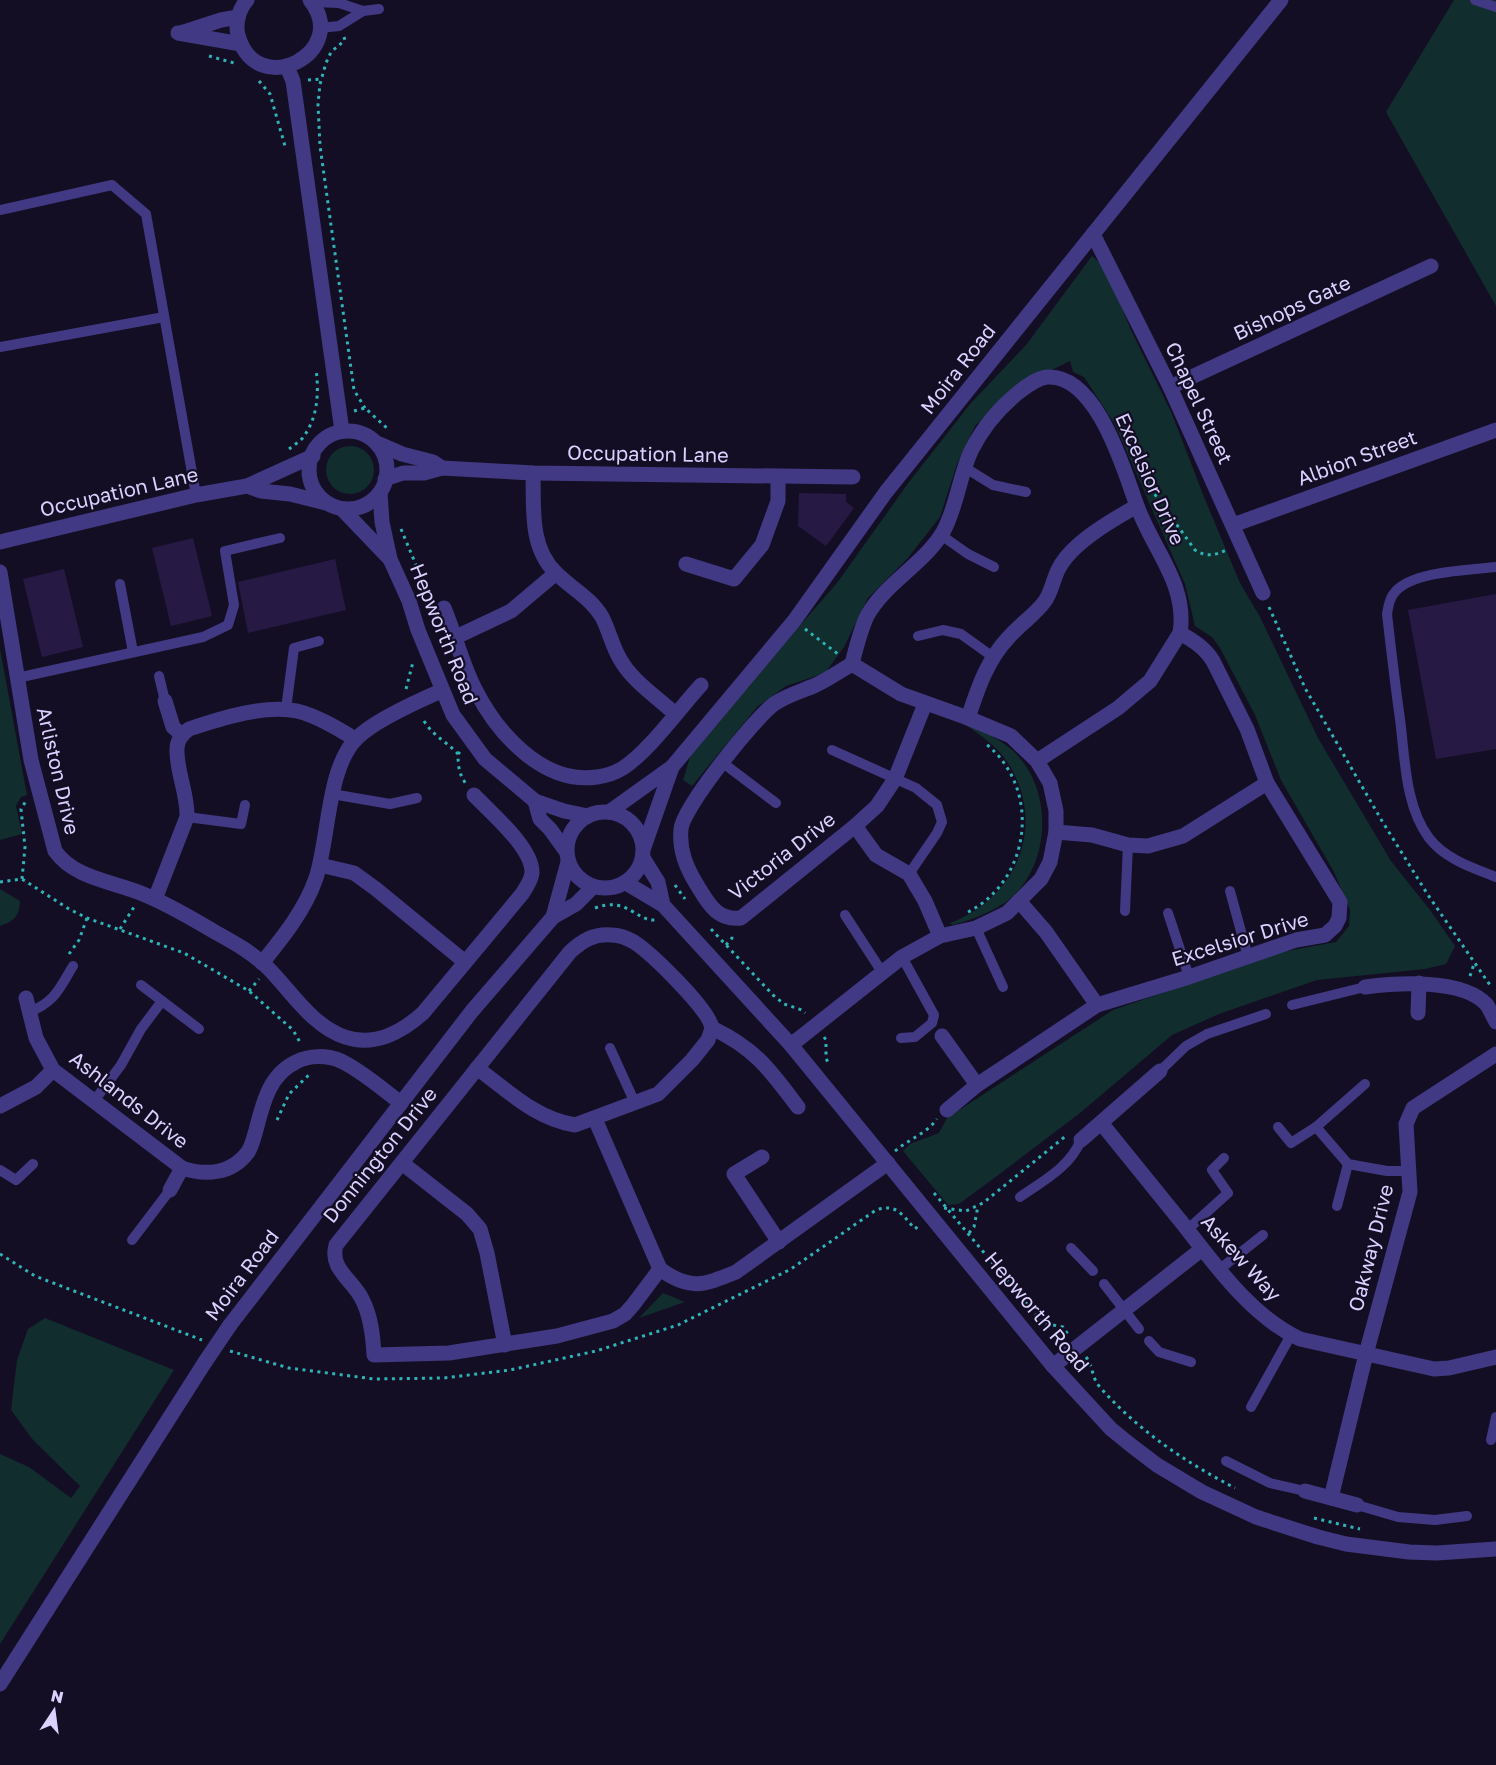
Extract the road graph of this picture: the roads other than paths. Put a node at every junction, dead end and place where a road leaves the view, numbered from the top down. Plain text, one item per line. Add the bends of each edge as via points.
1 (247, 0) edge
2 (1281, 0) edge
3 (1475, 0) edge
4 (311, 1) edge
5 (1496, 7) edge
6 (379, 9) dead end
7 (363, 11) junction
8 (238, 17) junction
9 (320, 28) junction
10 (241, 44) junction
11 (287, 67) junction
12 (0, 210) edge
13 (1093, 234) junction
14 (1431, 266) dead end
15 (164, 317) junction
16 (0, 347) edge
17 (1170, 387) junction
18 (1496, 430) edge
19 (342, 431) junction
20 (379, 444) junction
21 (313, 456) junction
22 (964, 467) junction
23 (442, 468) junction
24 (533, 473) junction
25 (853, 477) dead end
26 (778, 478) junction
27 (247, 486) junction
28 (383, 486) junction
29 (1026, 492) dead end
30 (196, 495) junction
31 (326, 503) junction
32 (1137, 506) junction
33 (342, 509) junction
34 (1233, 525) junction
35 (941, 535) junction
36 (279, 538) dead end
37 (0, 542) edge
38 (390, 559) junction
39 (686, 564) dead end
40 (994, 567) dead end
41 (1496, 567) edge
42 (0, 572) edge
43 (556, 573) junction
44 (120, 584) dead end
45 (1262, 592) road end
46 (439, 607) road end
47 (1180, 633) junction
48 (456, 636) junction
49 (918, 636) dead end
50 (319, 641) dead end
51 (133, 652) junction
52 (993, 657) junction
53 (852, 664) junction
54 (159, 676) dead end
55 (16, 678) junction
56 (701, 685) dead end
57 (441, 691) junction
58 (165, 701) joint
59 (925, 704) junction
60 (286, 709) junction
61 (675, 714) junction
62 (968, 718) junction
63 (182, 735) junction
64 (355, 739) junction
65 (832, 750) dead end
66 (1036, 761) junction
67 (723, 763) junction
68 (672, 767) junction
69 (894, 779) junction
70 (1267, 783) junction
71 (332, 794) junction
72 (474, 795) road end
73 (417, 798) dead end
74 (535, 801) junction
75 (776, 803) dead end
76 (245, 805) dead end
77 (609, 812) junction
78 (588, 816) junction
79 (187, 817) junction
80 (855, 826) junction
81 (1056, 831) junction
82 (1128, 845) junction
83 (643, 853) junction
84 (567, 856) junction
85 (320, 865) junction
86 (909, 874) junction
87 (1496, 877) edge
88 (626, 883) junction
89 (593, 888) junction
90 (1230, 891) dead end
91 (148, 896) junction
92 (1019, 901) junction
93 (663, 906) junction
94 (1125, 911) dead end
95 (1168, 913) dead end
96 (845, 915) dead end
97 (553, 916) junction
98 (976, 928) junction
99 (940, 936) junction
100 (902, 957) junction
101 (1248, 957) junction
102 (465, 962) junction
103 (262, 963) junction
104 (73, 966) dead end
105 (882, 972) junction
106 (1189, 977) junction
107 (1419, 983) junction
108 (141, 985) dead end
109 (1003, 987) dead end
110 (1365, 987) joint
111 (162, 1001) junction
112 (27, 1005) joint
113 (1097, 1005) junction
114 (1292, 1005) dead end
115 (1418, 1013) dead end
116 (1266, 1014) dead end
117 (1496, 1022) edge
118 (712, 1028) junction
119 (199, 1029) dead end
120 (942, 1036) dead end
121 (901, 1038) dead end
122 (790, 1045) junction
123 (610, 1048) dead end
124 (1496, 1054) edge
125 (477, 1068) junction
126 (53, 1070) junction
127 (1160, 1071) joint
128 (1365, 1084) dead end
129 (977, 1085) junction
130 (94, 1101) junction
131 (401, 1103) junction
132 (635, 1103) junction
133 (0, 1106) edge
134 (798, 1107) dead end
135 (947, 1110) road end
136 (595, 1119) junction
137 (1102, 1124) junction
138 (1278, 1127) dead end
139 (1316, 1127) junction
140 (1077, 1135) joint
141 (762, 1157) dead end
142 (1224, 1158) dead end
143 (886, 1161) junction
144 (402, 1163) junction
145 (33, 1164) dead end
146 (1348, 1164) junction
147 (182, 1168) junction
148 (0, 1170) edge
149 (1409, 1171) junction
150 (170, 1190) joint
151 (1020, 1197) dead end
152 (1337, 1206) dead end
153 (1187, 1230) junction
154 (1263, 1235) dead end
155 (132, 1240) dead end
156 (779, 1242) junction
157 (1071, 1248) dead end
158 (1202, 1249) junction
159 (660, 1269) junction
160 (1220, 1269) junction
161 (1093, 1271) dead end
162 (1104, 1284) dead end
163 (1125, 1310) junction
164 (1139, 1329) dead end
165 (1291, 1335) junction
166 (1149, 1341) dead end
167 (505, 1345) junction
168 (1366, 1354) junction
169 (1496, 1357) edge
170 (1191, 1362) dead end
171 (1053, 1366) junction
172 (1251, 1407) dead end
173 (1496, 1417) edge
174 (1491, 1440) dead end
175 (1226, 1461) dead end
176 (1305, 1491) joint
177 (1331, 1498) junction
178 (1357, 1505) joint
179 (1467, 1516) dead end
180 (1496, 1549) edge
181 (0, 1684) edge

1 - 8 street
2 - 13 street, Moira Road
3 - 5 lane
4 - 7 lane via 339,3
4 - 9 street
6 - 7 lane
7 - 9 lane via 339,26
8 - 10 street
8 - 10 street via 178,33
9 - 11 street via 310,53
10 - 11 street via 260,64
11 - 19 street via 293,81
12 - 15 lane via 112,185 146,214
13 - 17 street, Chapel Street
13 - 68 street, Moira Road via 886,492 794,621
14 - 17 street, Bishops Gate
15 - 16 lane
15 - 30 lane
17 - 34 street, Chapel Street
18 - 34 street, Albion Street
19 - 20 street via 363,433
19 - 21 street via 318,446
20 - 23 street
20 - 28 street via 385,454
21 - 27 street, Occupation Lane
21 - 31 street via 310,466 314,490
22 - 29 lane via 993,485
22 - 32 street, Excelsior Drive via 992,416 1032,382 1055,378 1078,388 1090,401 1109,434
22 - 35 street, Excelsior Drive via 954,506
23 - 24 street, Occupation Lane
23 - 28 street via 403,473
24 - 26 street, Occupation Lane
24 - 43 street via 535,533
25 - 26 street, Occupation Lane
26 - 39 street via 778,501 762,545 734,579
27 - 30 street, Occupation Lane
27 - 31 street, Occupation Lane
28 - 33 street via 373,501 361,508
28 - 38 street, Hepworth Road via 382,522
30 - 37 street, Occupation Lane
31 - 33 street
32 - 47 street, Excelsior Drive via 1181,602
32 - 52 street via 1091,534 1064,560 1044,603
33 - 38 street, Hepworth Road
34 - 45 street, Chapel Street
35 - 40 lane
35 - 53 street, Excelsior Drive via 868,615
36 - 51 lane via 225,550 234,605 228,625 203,638
38 - 57 street, Hepworth Road
41 - 87 lane via 1413,580 1394,592 1386,614 1408,786 1417,814 1439,848
42 - 55 street, Arliston Drive
43 - 48 street via 511,611
43 - 61 street via 602,617 619,659 629,672
44 - 51 lane
46 - 48 street
47 - 66 street via 1150,681 1118,708
47 - 70 street, Excelsior Drive via 1202,647 1213,661 1238,708
48 - 61 street via 473,687 497,724 518,747 563,776 590,778 622,769
49 - 52 lane via 943,630 961,634
50 - 60 lane via 294,648
51 - 55 lane
52 - 62 street
53 - 59 street
53 - 67 street, Victoria Drive via 775,704
54 - 58 lane
55 - 91 street, Arliston Drive via 55,851 63,862 80,872
56 - 61 street
57 - 64 street
57 - 74 street, Hepworth Road via 458,723 485,759
58 - 63 street via 173,728
59 - 62 street
59 - 69 street, Victoria Drive
60 - 63 street via 205,724
60 - 64 street
62 - 66 street via 1011,736
63 - 79 street via 177,749
64 - 71 street via 344,757
65 - 69 lane
66 - 81 street via 1050,783
67 - 75 lane
67 - 80 street, Victoria Drive via 681,826 681,837 687,869 712,910 724,917 741,918
68 - 77 street, Moira Road
68 - 83 street, Moira Road
69 - 80 street, Victoria Drive via 877,806
69 - 86 lane via 930,798 937,805 942,822
70 - 82 street via 1183,836 1148,846
70 - 101 street, Excelsior Drive via 1340,902 1340,910 1335,926 1325,935 1296,940
71 - 73 lane via 390,804
71 - 85 street
72 - 102 street, Arliston Drive via 527,852 532,873 522,894
74 - 78 street, Hepworth Road
74 - 84 street, Hepworth Road via 540,819
76 - 79 lane via 241,824
77 - 78 street
77 - 83 street via 629,820 636,828
78 - 84 street via 572,832
79 - 91 street
80 - 86 street via 876,855
81 - 82 street
81 - 92 street via 1050,862 1041,879
82 - 94 lane
83 - 88 street via 640,867
83 - 93 street, Hepworth Road via 658,882
84 - 89 street via 573,873
84 - 97 street, Moira Road
85 - 102 street via 354,873
85 - 103 street via 300,912
86 - 99 street
88 - 89 street via 616,888
88 - 93 street, Hepworth Road
89 - 97 street, Moira Road via 576,904
90 - 101 lane
91 - 103 street, Arliston Drive
92 - 98 street via 1007,913
92 - 113 street
93 - 122 street, Hepworth Road
95 - 106 lane
96 - 105 lane
97 - 131 street, Moira Road
98 - 99 street
98 - 109 lane
99 - 100 street
100 - 105 street
100 - 121 lane via 934,1015 932,1023 915,1037
101 - 106 street, Excelsior Drive
102 - 103 street, Arliston Drive via 414,1022 391,1035 369,1040 344,1036 325,1027
104 - 112 lane via 54,997 43,1006
105 - 122 street
106 - 113 street, Excelsior Drive
107 - 110 street
107 - 115 street
107 - 117 street via 1470,994 1486,1004
108 - 111 lane
110 - 114 lane
111 - 119 lane
111 - 130 lane
112 - 126 street, Ashlands Drive via 36,1038
113 - 129 street, Excelsior Drive
116 - 127 lane via 1207,1034 1186,1046
118 - 125 street, Donnington Drive via 696,1001 634,942 600,935 585,939 570,952
118 - 132 street via 708,1040 671,1083 658,1094
118 - 134 street, Donnington Drive via 748,1049 766,1065
120 - 129 street
122 - 143 street, Hepworth Road
123 - 132 lane
124 - 149 street, Oakway Drive via 1413,1108 1406,1124
125 - 136 street via 549,1119 575,1125
125 - 144 street, Donnington Drive
126 - 130 street, Ashlands Drive
126 - 133 street via 36,1087
127 - 137 street
128 - 139 lane
129 - 135 street, Excelsior Drive
130 - 147 street, Ashlands Drive
131 - 147 street, Ashlands Drive via 340,1061 306,1057 291,1064 273,1081 249,1151 238,1161 223,1171 208,1173
131 - 181 street, Moira Road, bridge via 230,1325
132 - 136 street
136 - 159 street
137 - 140 street
137 - 153 street, Askew Way
138 - 139 lane via 1291,1143
139 - 146 lane
140 - 151 lane via 1076,1152 1065,1164
141 - 156 street via 734,1174
142 - 153 lane via 1212,1170 1228,1193
143 - 156 street
143 - 171 street, Hepworth Road
144 - 167 street via 467,1214 480,1229
144 - 167 street, Donnington Drive via 340,1238 334,1252 339,1269 363,1299 374,1355 449,1353
145 - 148 lane via 16,1180
146 - 149 lane
146 - 152 lane
147 - 150 street, Ashlands Drive
149 - 168 street, Oakway Drive via 1410,1192
150 - 155 lane
153 - 158 street, Askew Way
154 - 160 lane
156 - 159 street via 736,1272 709,1283 682,1282
157 - 161 lane
158 - 160 street, Askew Way
158 - 163 street
159 - 167 street, Donnington Drive via 633,1305 613,1321
160 - 165 street, Askew Way via 1261,1314
162 - 163 lane
163 - 164 lane
163 - 171 street
165 - 168 street, Askew Way
165 - 172 lane
166 - 170 lane via 1159,1352
168 - 169 street, Askew Way via 1434,1369
168 - 177 street, Oakway Drive
171 - 180 street, Hepworth Road via 1132,1446 1234,1508 1279,1526 1369,1547 1437,1553
173 - 174 lane
175 - 176 lane via 1270,1483
176 - 177 street
177 - 178 street
178 - 179 lane via 1398,1516 1435,1520

